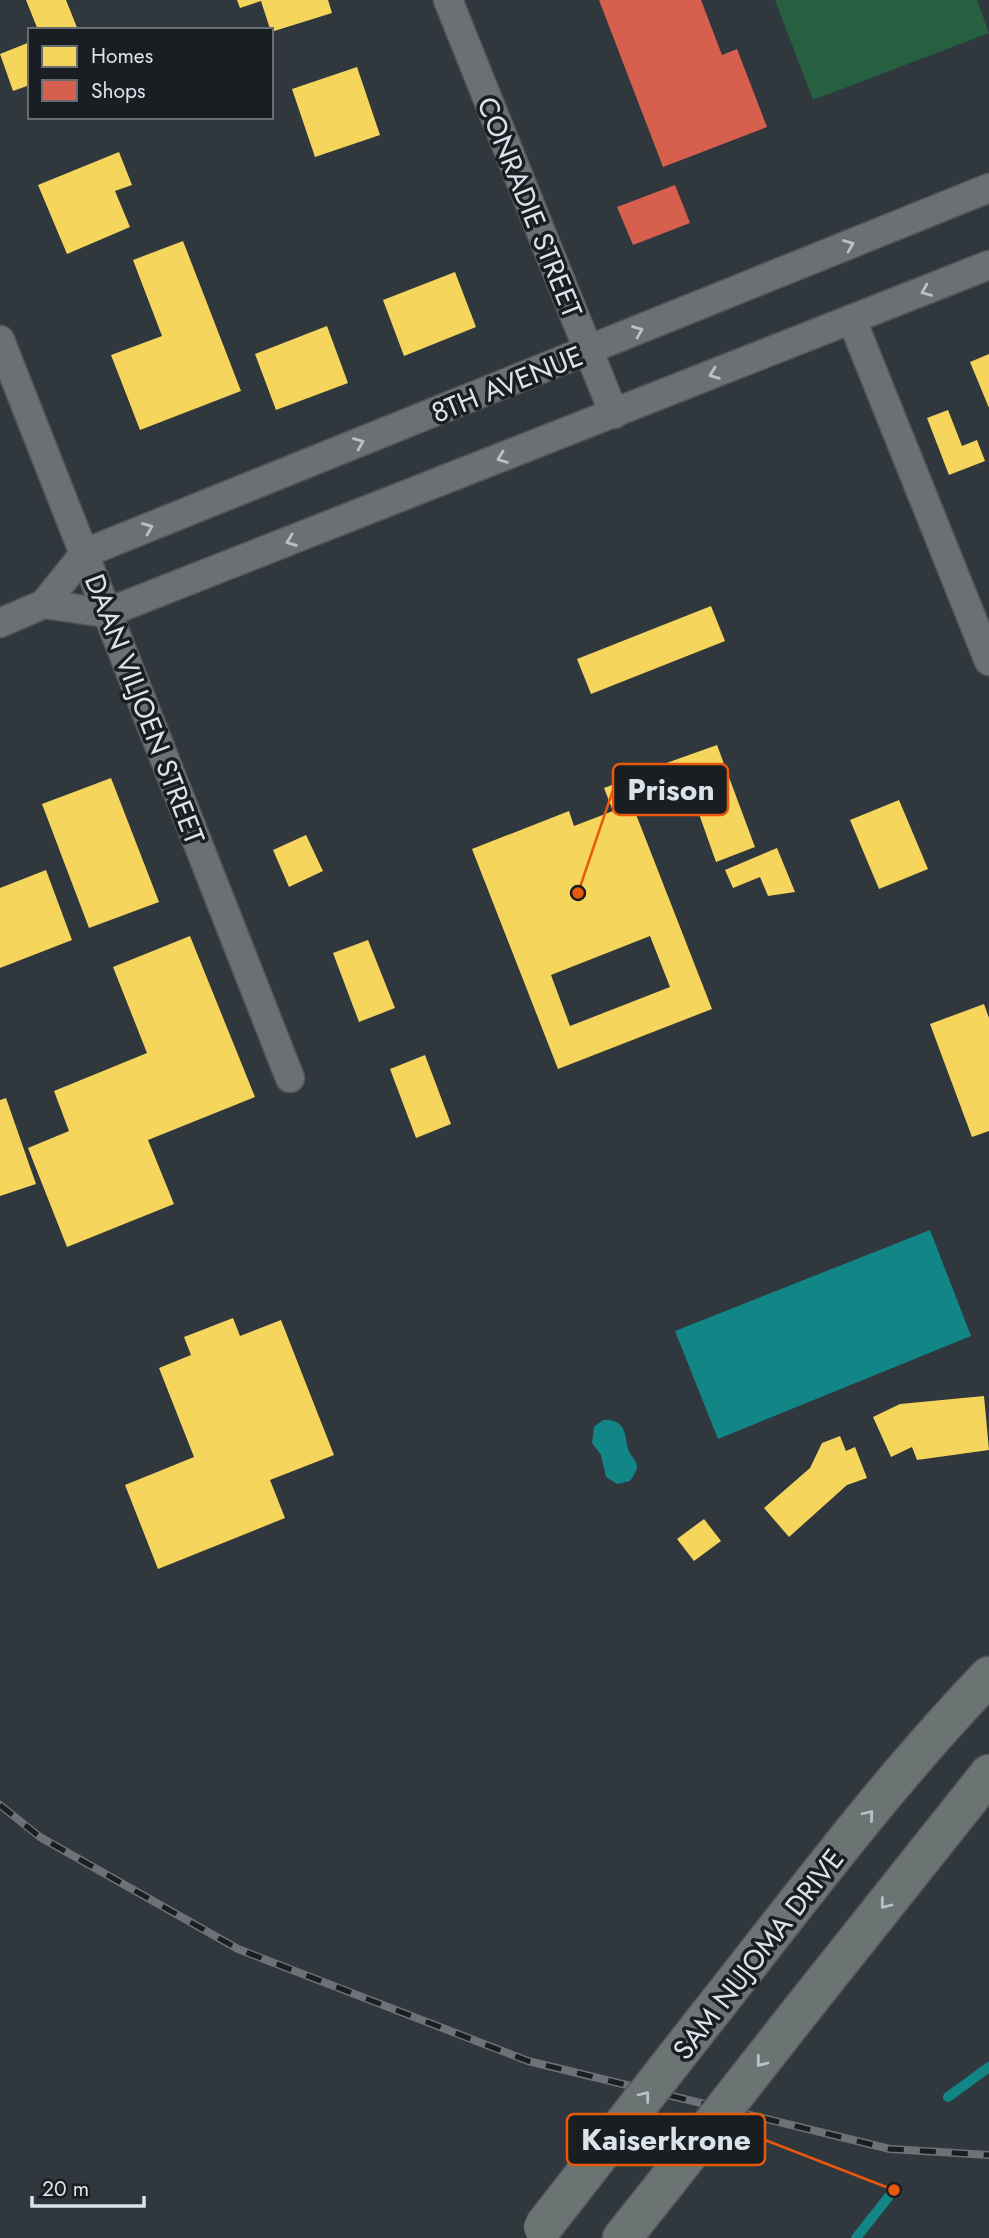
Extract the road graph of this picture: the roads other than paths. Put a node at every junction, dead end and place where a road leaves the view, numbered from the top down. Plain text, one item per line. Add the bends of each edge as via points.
1 (448, 0) edge
2 (989, 188) edge
3 (989, 265) edge
4 (852, 320) junction
5 (0, 340) edge
6 (587, 351) junction
7 (614, 414) junction
8 (85, 553) junction
9 (44, 604) junction
10 (106, 614) junction
11 (0, 623) edge
12 (989, 661) edge
13 (290, 1078) dead end
14 (989, 1676) edge
15 (989, 1774) edge
16 (538, 2233) edge
17 (622, 2238) edge

1 - 6 street, CONRADIE STREET
6 -> 2 street, 8TH AVENUE
3 -> 4 street
4 -> 7 street
4 - 12 street
5 - 8 street, DAAN VILJOEN STREET
6 - 7 street, CONRADIE STREET
8 -> 6 street, 8TH AVENUE
7 -> 10 street
8 - 9 street, 8TH AVENUE
8 - 10 street, DAAN VILJOEN STREET
9 - 10 street
9 - 11 street, 8TH AVENUE
10 - 13 street, DAAN VILJOEN STREET
16 -> 14 main road, SAM NUJOMA DRIVE, bridge via 841,1848
15 -> 17 main road, bridge

